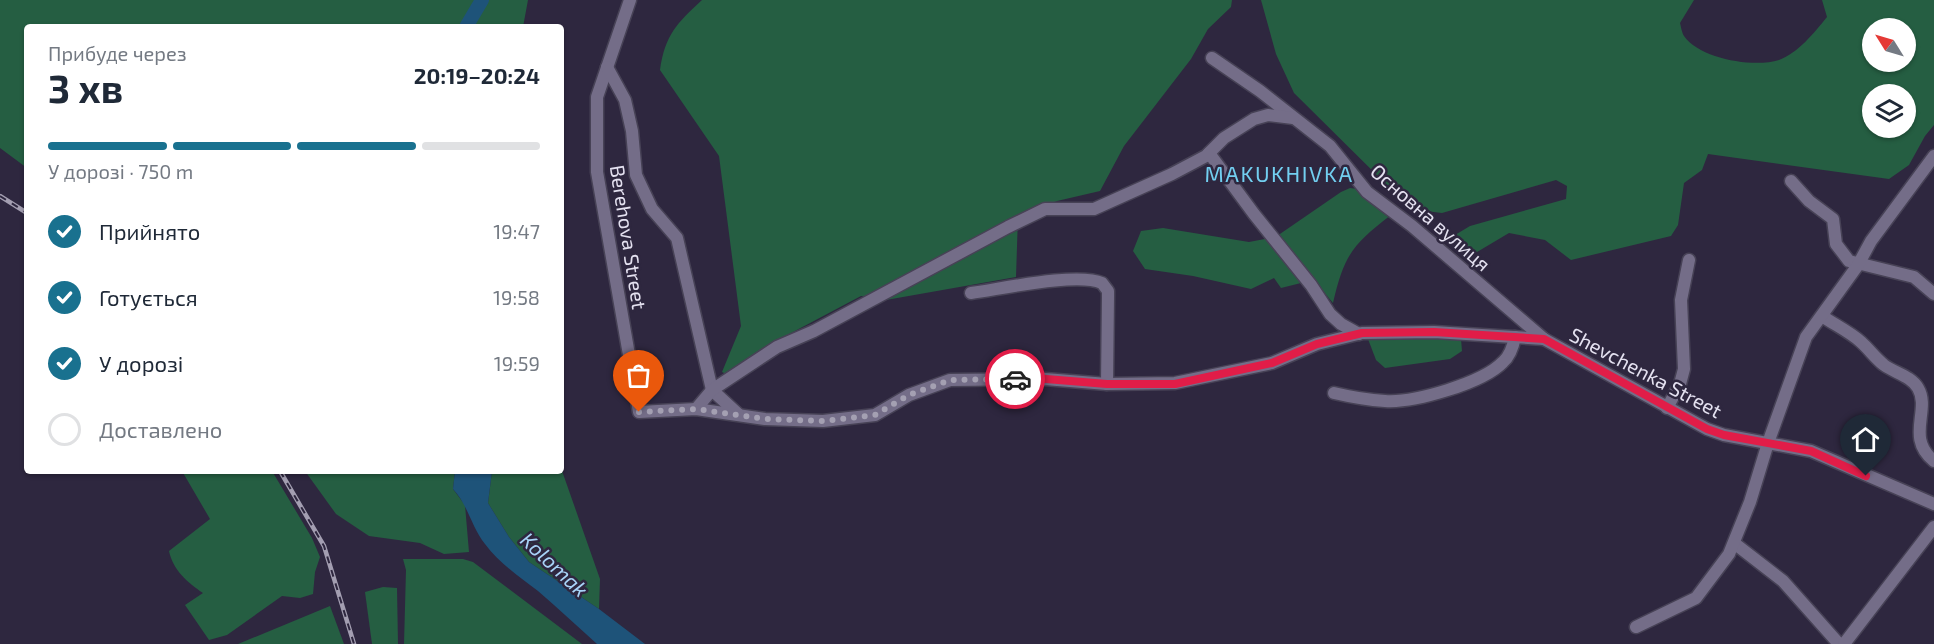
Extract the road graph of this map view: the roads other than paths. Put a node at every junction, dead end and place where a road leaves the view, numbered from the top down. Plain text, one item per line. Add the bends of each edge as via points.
1 (630, 0) edge
2 (1212, 58) dead end
3 (606, 67) junction
4 (1297, 119) junction
5 (1209, 153) junction
6 (1934, 156) edge
7 (1791, 181) dead end
8 (1689, 260) dead end
9 (1858, 265) junction
10 (971, 293) dead end
11 (1934, 294) edge
12 (1822, 316) junction
13 (1359, 334) junction
14 (1515, 338) junction
15 (1544, 339) junction
16 (1107, 384) junction
17 (711, 390) junction
18 (1334, 393) dead end
19 (1667, 408) junction
20 (696, 409) junction
21 (738, 414) junction
22 (1768, 443) junction
23 (1934, 461) edge
24 (1934, 504) edge
25 (1934, 527) edge
26 (1734, 543) junction
27 (1636, 627) dead end
28 (1839, 644) edge
29 (1844, 644) edge

1 - 3 street, Berehova Street
2 - 4 street, Основна вулиця
3 - 17 street via 625,100 636,175 652,209 677,238
3 - 20 street, Berehova Street via 597,97 597,172 639,412
4 - 5 street via 1268,115 1254,119
4 - 15 street, Основна вулиця via 1330,146 1367,192
5 - 13 street via 1330,314
5 - 17 street via 1094,209 1045,209 777,347
6 - 9 street via 1871,241
7 - 9 street via 1809,201 1830,215 1839,250
8 - 19 street via 1681,300 1684,369
9 - 11 street via 1914,277
9 - 12 street
10 - 16 street via 1054,281 1102,283 1108,291
12 - 22 street via 1806,337
12 - 23 street via 1918,387 1921,443
13 - 14 street via 1434,332
13 - 16 street via 1317,344 1272,363 1175,384
14 - 15 street
14 - 18 street via 1509,355 1496,368 1440,392 1402,401
15 - 19 street, Shevchenka Street
16 - 21 street via 1046,379 950,380 909,395 875,415 811,421
17 - 20 street
17 - 21 street
19 - 22 street, Shevchenka Street via 1707,429
20 - 21 street
22 - 24 street, Shevchenka Street via 1811,451
22 - 26 street
25 - 29 street
26 - 27 street via 1696,598
26 - 28 street via 1783,581

